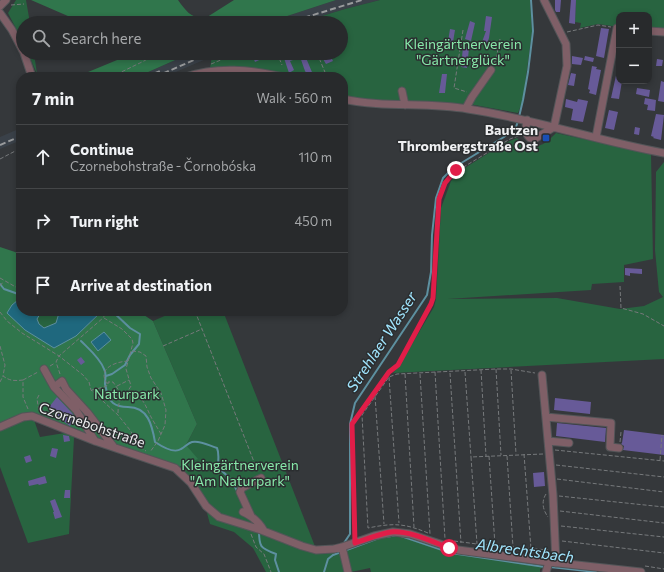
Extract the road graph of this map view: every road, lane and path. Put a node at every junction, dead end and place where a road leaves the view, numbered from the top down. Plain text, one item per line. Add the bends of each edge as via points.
1 (544, 0) edge
2 (3, 3) edge
3 (24, 4) dead end
4 (0, 13) edge
5 (616, 28) edge
6 (463, 30) dead end
7 (652, 31) edge
8 (664, 32) edge
9 (560, 33) junction
10 (16, 38) edge
11 (616, 38) edge
12 (500, 39) dead end
13 (26, 60) edge
14 (146, 60) edge
15 (222, 60) edge
16 (280, 60) edge
17 (320, 60) edge
18 (282, 65) dead end
19 (491, 70) joint
20 (30, 72) edge
21 (121, 72) edge
22 (201, 72) edge
23 (207, 72) edge
24 (261, 72) edge
25 (325, 72) edge
26 (402, 91) dead end
27 (472, 97) junction
28 (348, 100) edge
29 (405, 105) junction
30 (466, 108) junction
31 (522, 119) junction
32 (554, 127) junction
33 (526, 133) junction
34 (596, 137) junction
35 (16, 151) edge
36 (664, 153) edge
37 (0, 159) edge
38 (0, 278) edge
39 (4, 281) junction
40 (0, 286) edge
41 (620, 286) dead end
42 (16, 287) edge
43 (0, 312) edge
44 (3, 316) junction
45 (197, 316) edge
46 (0, 317) edge
47 (103, 318) joint
48 (664, 326) edge
49 (202, 329) junction
50 (0, 346) edge
51 (163, 346) dead end
52 (132, 353) junction
53 (59, 356) junction
54 (129, 361) junction
55 (44, 369) joint
56 (496, 369) junction
57 (511, 369) junction
58 (481, 370) junction
59 (465, 371) junction
60 (435, 372) junction
61 (450, 372) junction
62 (420, 373) junction
63 (404, 374) junction
64 (542, 375) joint
65 (3, 376) junction
66 (389, 377) junction
67 (23, 380) junction
68 (129, 380) junction
69 (62, 381) junction
70 (0, 382) edge
71 (108, 385) junction
72 (117, 386) junction
73 (54, 387) junction
74 (91, 390) junction
75 (128, 391) junction
76 (39, 395) dead end
77 (122, 395) junction
78 (375, 396) junction
79 (118, 415) junction
80 (32, 416) junction
81 (546, 417) junction
82 (42, 419) junction
83 (0, 427) edge
84 (161, 434) junction
85 (662, 435) dead end
86 (95, 441) junction
87 (548, 441) junction
88 (569, 443) dead end
89 (113, 447) junction
90 (619, 448) dead end
91 (549, 451) junction
92 (524, 454) junction
93 (507, 455) junction
94 (516, 455) junction
95 (486, 456) junction
96 (489, 456) junction
97 (501, 456) junction
98 (470, 457) junction
99 (660, 461) junction
100 (664, 462) edge
101 (550, 465) junction
102 (664, 477) edge
103 (261, 478) joint
104 (551, 478) junction
105 (552, 492) junction
106 (664, 492) edge
107 (664, 507) edge
108 (554, 510) junction
109 (554, 523) junction
110 (664, 523) edge
111 (399, 524) dead end
112 (384, 525) dead end
113 (250, 526) junction
114 (414, 527) dead end
115 (368, 528) dead end
116 (261, 530) junction
117 (664, 537) edge
118 (445, 540) dead end
119 (431, 541) junction
120 (555, 541) junction
121 (355, 543) junction
122 (461, 543) dead end
123 (495, 546) junction
124 (513, 548) junction
125 (531, 549) junction
126 (343, 550) junction
127 (556, 550) junction
128 (664, 553) edge
129 (550, 566) edge
130 (271, 572) edge
131 (348, 572) edge
132 (641, 572) edge

1 - 9 street
2 - 3 path
4 - 10 street
5 - 9 path via 598,25
6 - 27 path via 454,88 466,91
7 - 8 street
9 - 32 street via 566,44 567,66
11 - 34 street
12 - 19 path
13 - 20 street
14 - 21 path
15 - 22 path via 205,67
16 - 18 path
17 - 25 path
19 - 27 street
23 - 24 street
26 - 29 street
27 - 30 street
28 - 29 street
29 - 30 street
30 - 31 street
31 - 32 street
31 - 33 street
32 - 33 street via 536,138 530,138
32 - 34 street
33 - 121 path via 510,139 456,170 442,188 439,199 432,301 398,365 389,372 352,424
34 - 36 street
35 - 37 path
38 - 39 path
39 - 40 path
39 - 42 path
41 - 48 path via 621,308 643,314
43 - 44 path
44 - 46 path
44 - 53 path via 22,333
45 - 49 path
47 - 52 path via 122,329 132,339
47 - 53 path
49 - 51 path
49 - 103 path
50 - 65 path via 5,365
52 - 54 path
52 - 84 path via 140,352 146,356 151,378 161,393 166,410 165,425
53 - 69 path via 56,362
53 - 74 path via 83,375
54 - 68 path via 126,369
54 - 71 path via 118,361 110,366 105,372 105,381
55 - 67 path
55 - 73 street
56 - 57 path
56 - 58 path
56 - 97 path
57 - 64 path
57 - 94 path
58 - 59 path
58 - 95 path
59 - 61 path
59 - 98 path
60 - 61 path
60 - 62 path
60 - 118 path
61 - 122 path
62 - 63 path
62 - 119 path
63 - 66 path
63 - 114 path
64 - 81 street
65 - 67 path via 14,382
65 - 70 path
66 - 78 path
66 - 111 path
67 - 80 path via 23,397
68 - 72 path
68 - 75 path via 131,386
69 - 73 street
69 - 89 street
71 - 72 path via 108,382 114,382
71 - 74 path
72 - 77 path
73 - 86 street via 76,410
74 - 79 path
75 - 77 path
75 - 84 path via 140,397
76 - 82 path via 38,408
77 - 79 path
78 - 112 path
78 - 115 path via 362,415
79 - 84 path via 140,448 149,453
80 - 82 street, Czornebohstraße
80 - 83 street, Czornebohstraße
81 - 87 street
81 - 90 street via 611,423 610,447
82 - 86 street, Czornebohstraße
85 - 99 path
86 - 89 street, Czornebohstraße
87 - 88 street
87 - 91 street
89 - 113 street, Czornebohstraße via 175,468 191,483 206,506 219,517
91 - 92 path
91 - 99 path
91 - 101 street
92 - 94 path
92 - 125 path
93 - 94 path
93 - 97 path
93 - 124 path
95 - 96 path
95 - 98 path
96 - 97 path
96 - 123 path
98 - 123 path via 477,544
99 - 100 path
101 - 102 path
101 - 104 street
103 - 116 street via 242,488 240,492 247,514 260,523
104 - 105 street
104 - 106 path
105 - 107 path
105 - 108 street
105 - 109 path via 546,494 543,499 544,511
108 - 109 street
108 - 110 path
109 - 117 path
109 - 120 street
113 - 116 street
113 - 130 path via 256,547 264,554
116 - 126 street via 316,550
119 - 121 street via 393,532
119 - 129 street via 458,550
120 - 127 street
120 - 128 path
121 - 126 street
123 - 124 path
124 - 125 path
125 - 127 path
126 - 131 street
127 - 129 street
129 - 132 street

